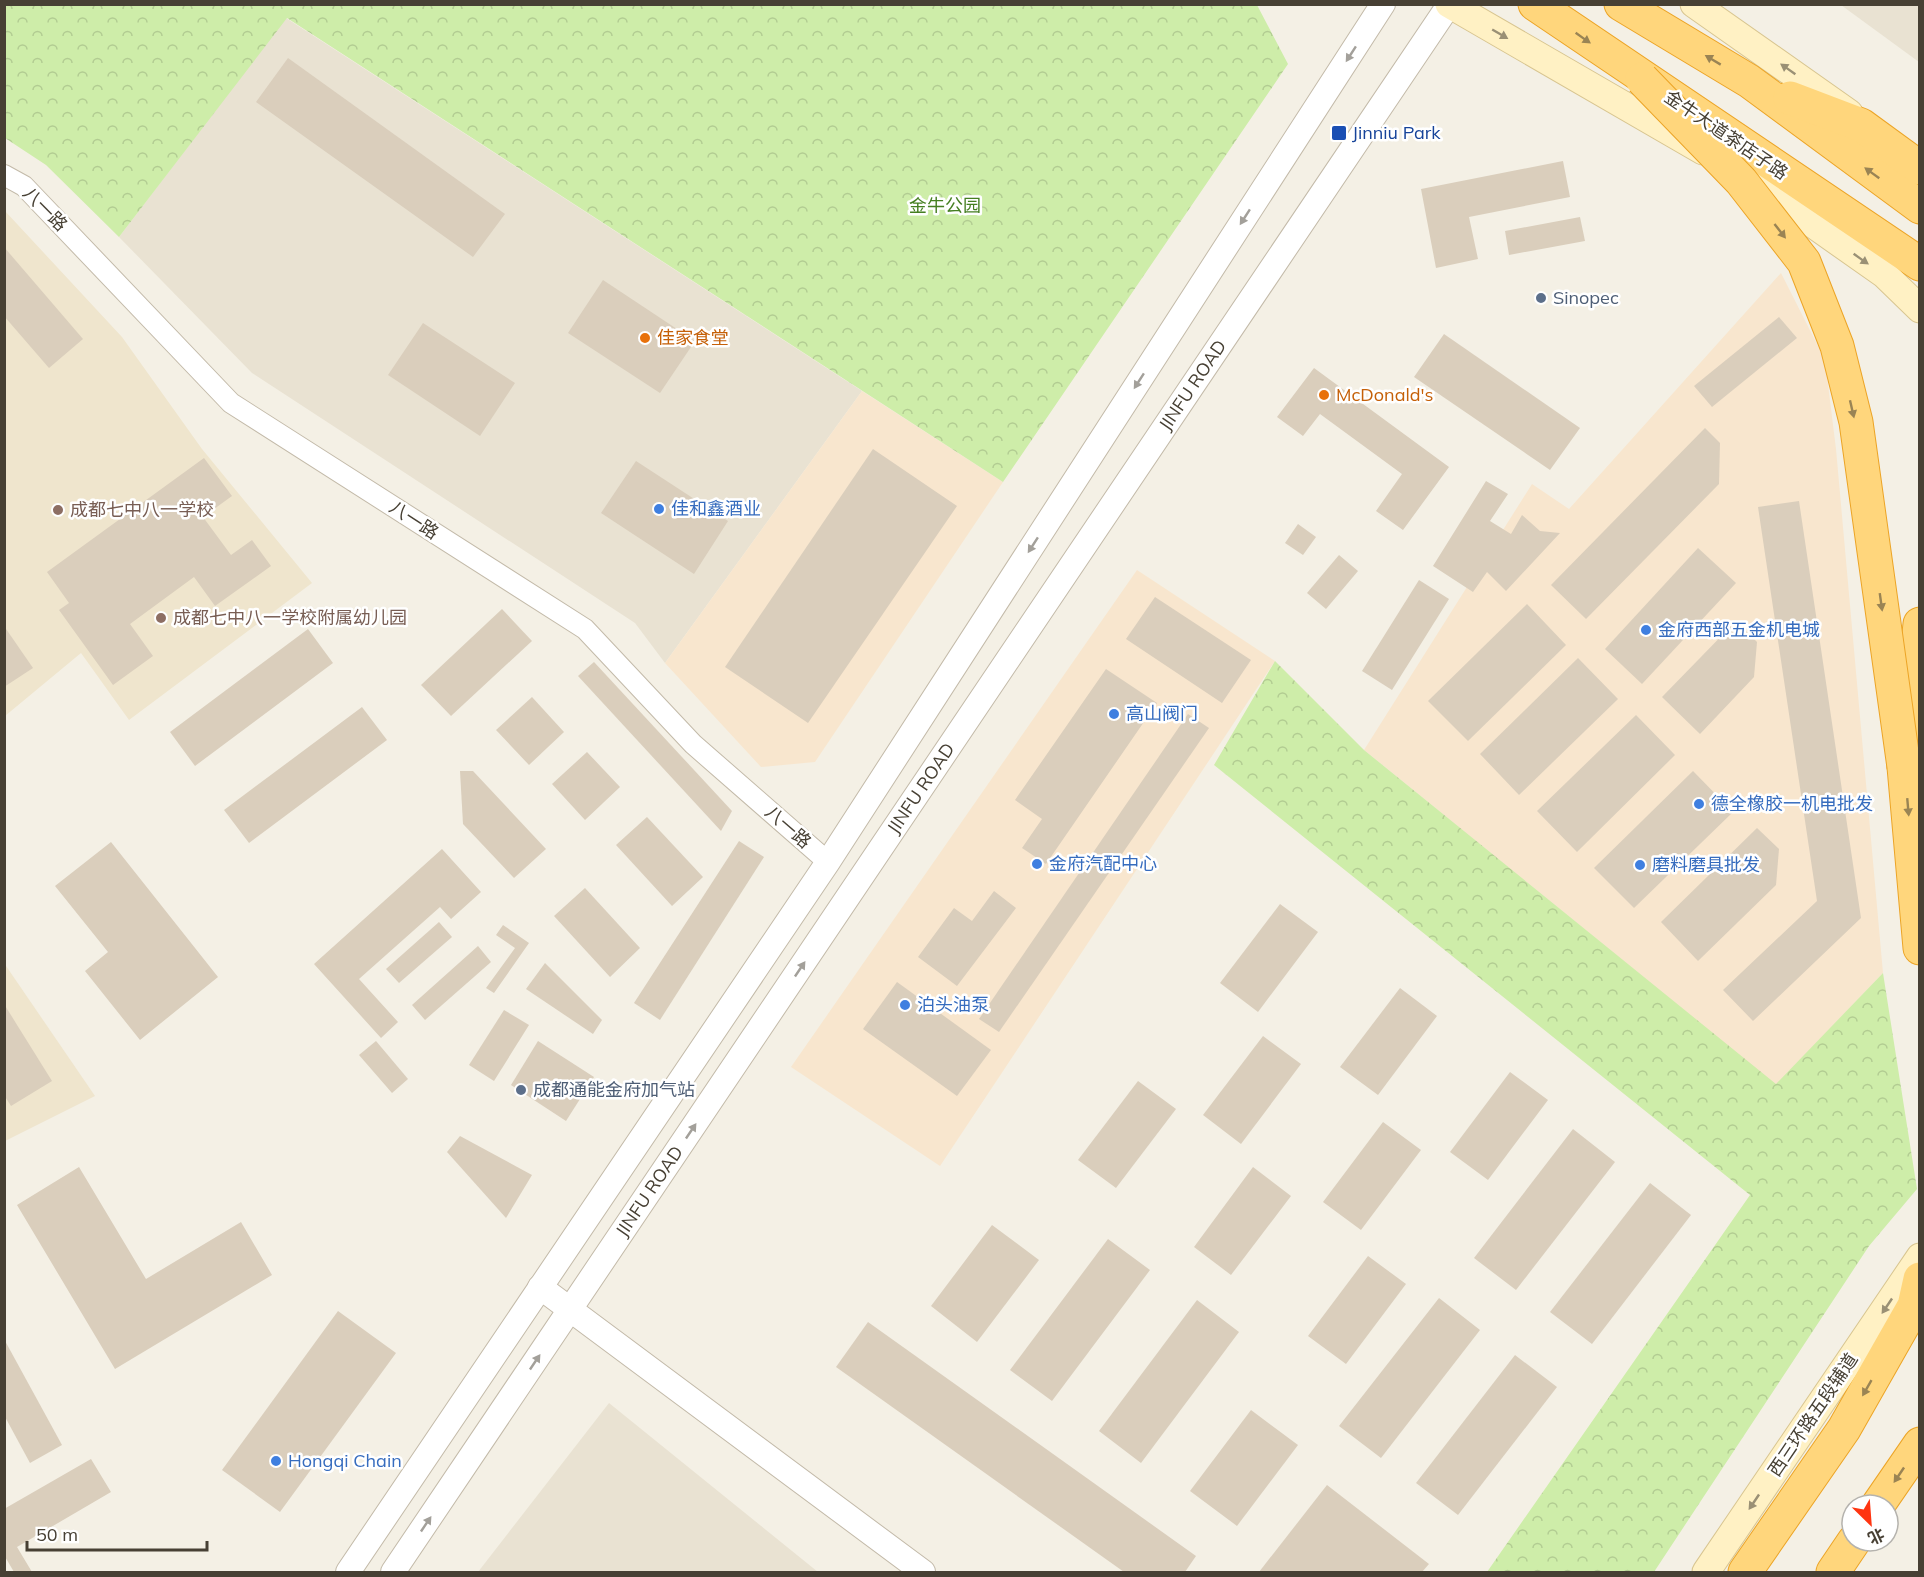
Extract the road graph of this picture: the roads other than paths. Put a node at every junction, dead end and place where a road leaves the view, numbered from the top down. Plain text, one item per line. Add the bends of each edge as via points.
1 (1383, 4) edge
2 (1534, 4) edge
3 (1621, 4) edge
4 (1694, 4) edge
5 (1449, 5) edge
6 (1641, 79) junction
7 (1749, 81) junction
8 (1920, 167) edge
9 (4, 175) edge
10 (1920, 207) edge
11 (1920, 264) edge
12 (1920, 309) edge
13 (1920, 624) edge
14 (1904, 767) junction
15 (828, 862) junction
16 (1920, 948) edge
17 (1920, 1257) edge
18 (1920, 1279) edge
19 (540, 1287) junction
20 (570, 1310) junction
21 (1920, 1444) edge
22 (1886, 1493) edge
23 (1846, 1553) edge
24 (348, 1572) edge
25 (393, 1572) edge
26 (923, 1572) edge
27 (1706, 1572) edge
28 (1744, 1572) edge
29 (1833, 1572) edge

1 -> 15 street, JINFU ROAD
2 -> 6 highway, 金牛大道茶店子路
7 -> 3 highway
8 -> 4 main road
5 -> 12 main road via 1734,168 1885,275
20 -> 5 street, JINFU ROAD
6 - 11 highway, 金牛大道茶店子路, bridge
6 -> 14 highway, bridge via 1741,181 1804,262 1838,346 1856,422
7 - 8 highway via 1861,125
10 -> 7 highway
9 - 15 street, 八一路 via 24,186 231,403 585,629 693,744
13 - 14 highway, bridge
14 -> 16 highway
15 - 19 street, JINFU ROAD
17 -> 27 main road, 西三环路五段辅道
18 -> 28 highway via 1914,1306 1844,1429
19 - 20 street
19 - 24 street, JINFU ROAD
25 -> 20 street, JINFU ROAD
20 - 26 street
21 -> 22 highway
23 - 29 highway

